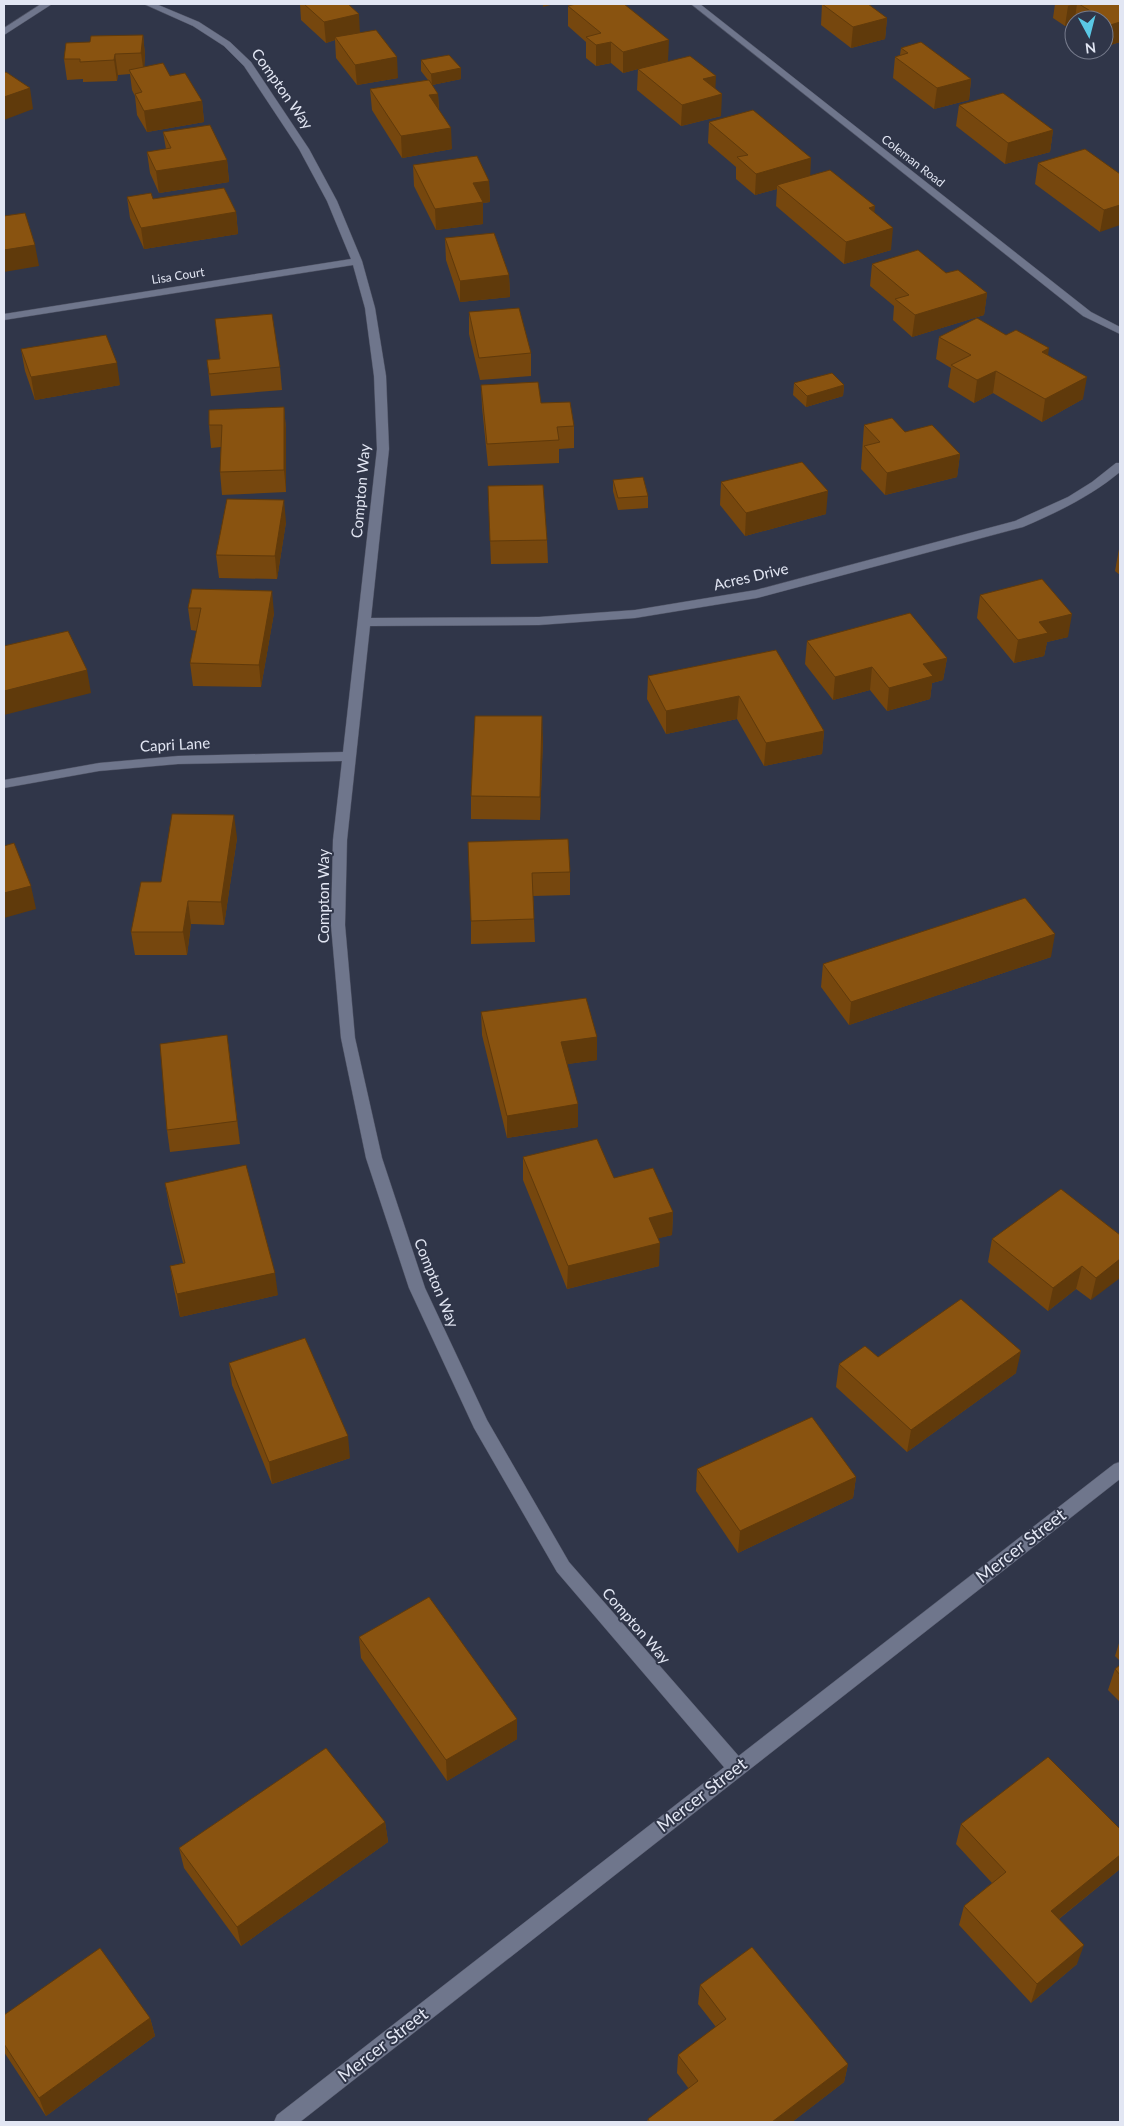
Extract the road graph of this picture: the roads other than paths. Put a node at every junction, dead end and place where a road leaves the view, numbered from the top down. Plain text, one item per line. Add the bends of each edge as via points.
1 (46, 4) edge
2 (149, 4) edge
3 (695, 4) edge
4 (4, 32) edge
5 (357, 262) junction
6 (4, 317) edge
7 (1120, 331) edge
8 (1120, 466) edge
9 (365, 622) junction
10 (350, 756) junction
11 (4, 784) edge
12 (1120, 1468) edge
13 (736, 1767) junction
14 (284, 2122) edge

1 - 4 street
2 - 5 street, Compton Way via 196,24 227,44 248,64 304,150 332,201
3 - 7 street, Coleman Road via 1087,314
5 - 6 street, Lisa Court
5 - 9 street, Compton Way via 370,308 380,376 383,449
8 - 9 street, Acres Drive via 1098,485 1058,508 1019,524 757,594 635,614 549,620
9 - 10 street, Compton Way
10 - 11 street, Capri Lane via 178,760 99,767
10 - 13 street, Compton Way via 340,840 338,924 348,1038 374,1158 417,1288 480,1423 563,1567
12 - 13 street, Mercer Street
13 - 14 street, Mercer Street

